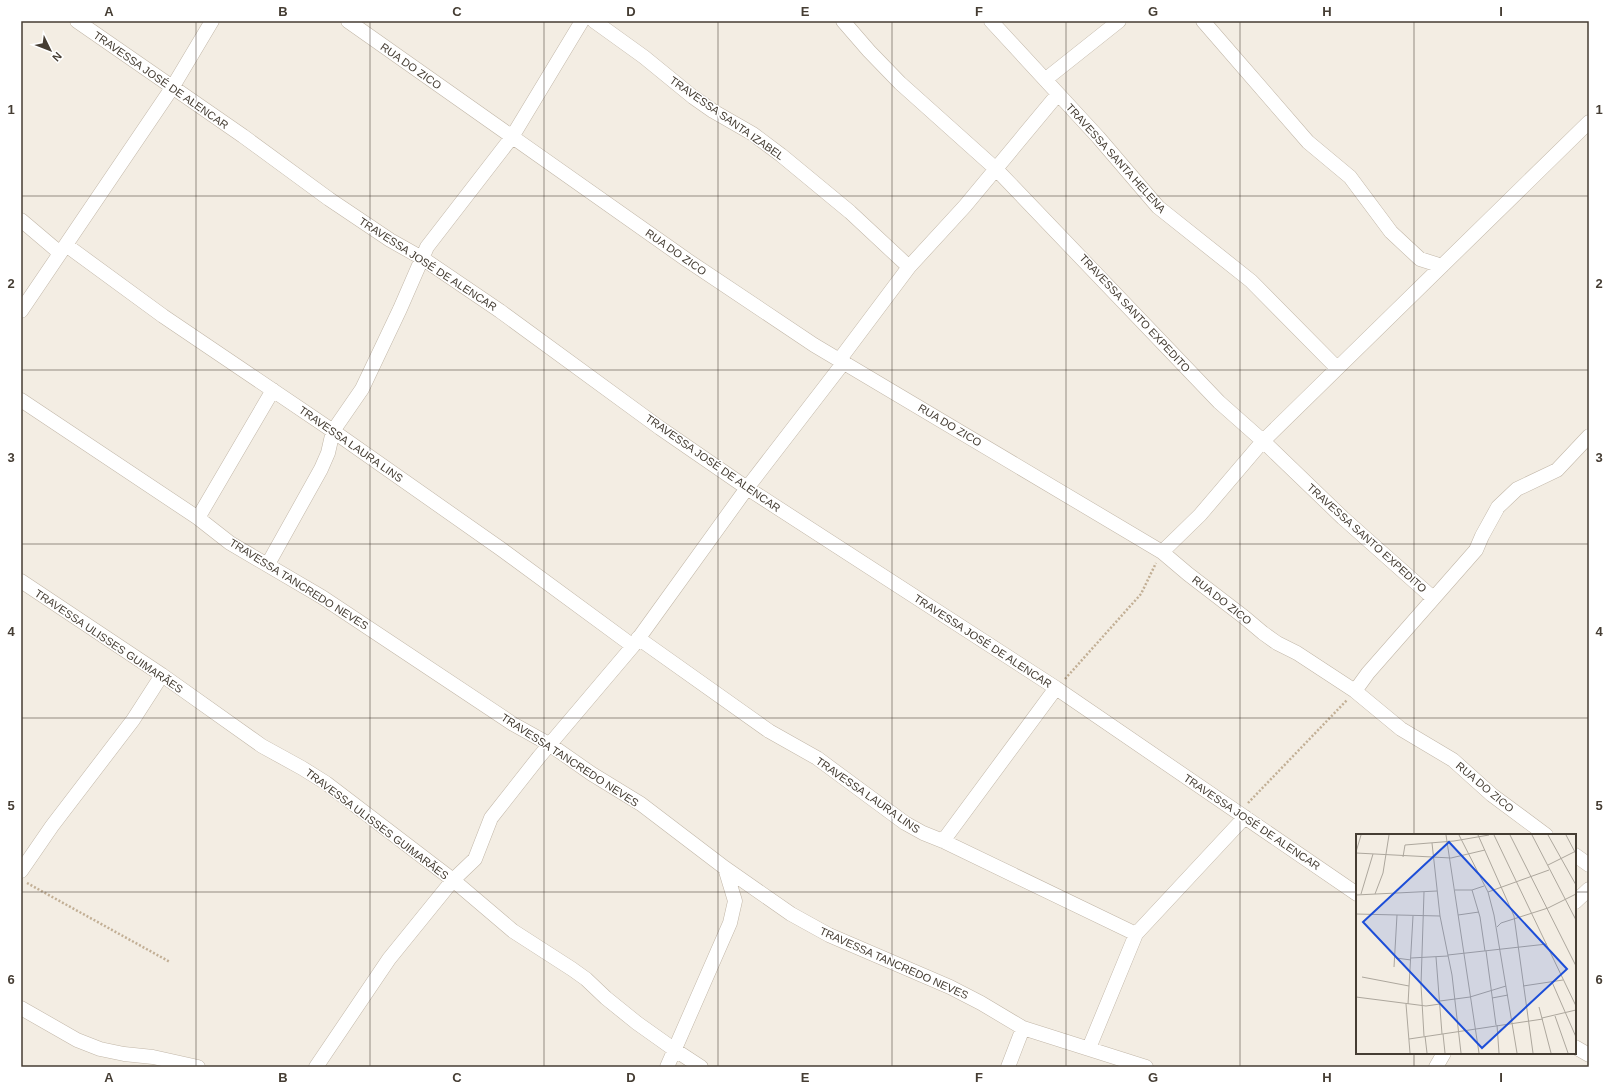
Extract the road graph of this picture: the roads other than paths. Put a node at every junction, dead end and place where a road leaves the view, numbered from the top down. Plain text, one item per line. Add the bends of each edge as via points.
1 (77, 21) edge
2 (212, 21) edge
3 (348, 21) edge
4 (582, 21) edge
5 (594, 21) edge
6 (843, 21) edge
7 (991, 21) edge
8 (1119, 21) edge
9 (1203, 21) edge
10 (1046, 79) junction
11 (172, 88) junction
12 (1058, 94) junction
13 (1589, 122) edge
14 (512, 137) junction
15 (996, 169) junction
16 (21, 220) edge
17 (63, 249) junction
18 (422, 258) junction
19 (1442, 266) junction
20 (909, 267) junction
21 (21, 311) edge
22 (842, 361) junction
23 (1337, 368) junction
24 (273, 390) junction
25 (21, 400) edge
26 (333, 431) junction
27 (1589, 436) edge
28 (1263, 441) junction
29 (747, 488) junction
30 (198, 518) junction
31 (1162, 552) junction
32 (268, 564) junction
33 (21, 581) edge
34 (1433, 598) junction
35 (636, 642) junction
36 (162, 676) junction
37 (1056, 688) junction
38 (1355, 691) junction
39 (549, 744) junction
40 (1242, 815) junction
41 (1545, 834) edge
42 (943, 841) junction
43 (1576, 856) edge
44 (1589, 865) edge
45 (725, 868) junction
46 (21, 872) edge
47 (453, 880) junction
48 (1589, 889) edge
49 (1356, 893) edge
50 (1576, 901) edge
51 (1136, 934) junction
52 (21, 1008) edge
53 (1023, 1028) junction
54 (1576, 1047) edge
55 (1089, 1048) junction
56 (675, 1050) junction
57 (1443, 1054) edge
58 (1589, 1055) edge
59 (198, 1067) edge
60 (316, 1067) edge
61 (667, 1067) edge
62 (701, 1067) edge
63 (1008, 1067) edge
64 (1146, 1067) edge
65 (1436, 1067) edge

1 - 11 street, TRAVESSA JOSÉ DE ALENCAR
2 - 11 street
3 - 14 street, RUA DO ZICO
4 - 14 street
5 - 20 street, TRAVESSA SANTA IZABEL via 693,97 781,154 850,212
6 - 15 street, TRAVESSA SANTO EXPEDITO via 900,83
7 - 10 street, TRAVESSA SANTA HELENA
8 - 10 street
9 - 19 street via 1308,142 1350,177 1391,232 1420,259
10 - 12 street, TRAVESSA SANTA HELENA
11 - 17 street
11 - 18 street, TRAVESSA JOSÉ DE ALENCAR via 329,200
12 - 15 street
12 - 23 street, TRAVESSA SANTA HELENA via 1158,207 1251,281
13 - 19 street
14 - 18 street via 432,240
14 - 22 street, RUA DO ZICO via 693,264
15 - 20 street
15 - 28 street, TRAVESSA SANTO EXPEDITO via 1219,402
16 - 17 street, TRAVESSA LAURA LINS
17 - 21 street
17 - 24 street, TRAVESSA LAURA LINS
18 - 26 street via 362,389
18 - 29 street, TRAVESSA JOSÉ DE ALENCAR
19 - 23 street
20 - 22 street
22 - 29 street
22 - 31 street, RUA DO ZICO
23 - 28 street
24 - 26 street, TRAVESSA LAURA LINS
24 - 30 street
25 - 30 street, TRAVESSA TANCREDO NEVES
26 - 32 street via 321,470
26 - 35 street, TRAVESSA LAURA LINS
27 - 34 street via 1557,470 1517,490 1498,507 1476,550
28 - 31 street via 1200,515
28 - 34 street, TRAVESSA SANTO EXPEDITO via 1343,518
29 - 35 street
29 - 37 street, TRAVESSA JOSÉ DE ALENCAR
30 - 32 street, TRAVESSA TANCREDO NEVES via 235,546
31 - 38 street, RUA DO ZICO via 1263,633
32 - 39 street, TRAVESSA TANCREDO NEVES via 513,724
33 - 36 street, TRAVESSA ULISSES GUIMARÃES
34 - 38 street
35 - 39 street
35 - 42 street, TRAVESSA LAURA LINS via 769,731 817,758 905,823
36 - 46 street via 133,720 52,826
36 - 47 street, TRAVESSA ULISSES GUIMARÃES via 262,746 326,783
37 - 40 street, TRAVESSA JOSÉ DE ALENCAR
37 - 42 street
38 - 41 street, RUA DO ZICO via 1401,729 1453,760 1492,795
39 - 45 street, TRAVESSA TANCREDO NEVES via 641,804
39 - 47 street via 491,818 475,859
40 - 49 street, TRAVESSA JOSÉ DE ALENCAR
40 - 51 street
42 - 51 street, TRAVESSA LAURA LINS
43 - 44 street
45 - 53 street, TRAVESSA TANCREDO NEVES via 791,914 829,935 950,987
45 - 56 street via 735,896 730,923
47 - 56 street, TRAVESSA ULISSES GUIMARÃES via 512,931 586,979 606,998
47 - 60 street via 378,973
48 - 50 street
51 - 55 street
52 - 59 street via 77,1040 100,1049
53 - 55 street, TRAVESSA TANCREDO NEVES
53 - 63 street
54 - 58 street
55 - 64 street, TRAVESSA TANCREDO NEVES
56 - 61 street
56 - 62 street, TRAVESSA ULISSES GUIMARÃES
57 - 65 street

